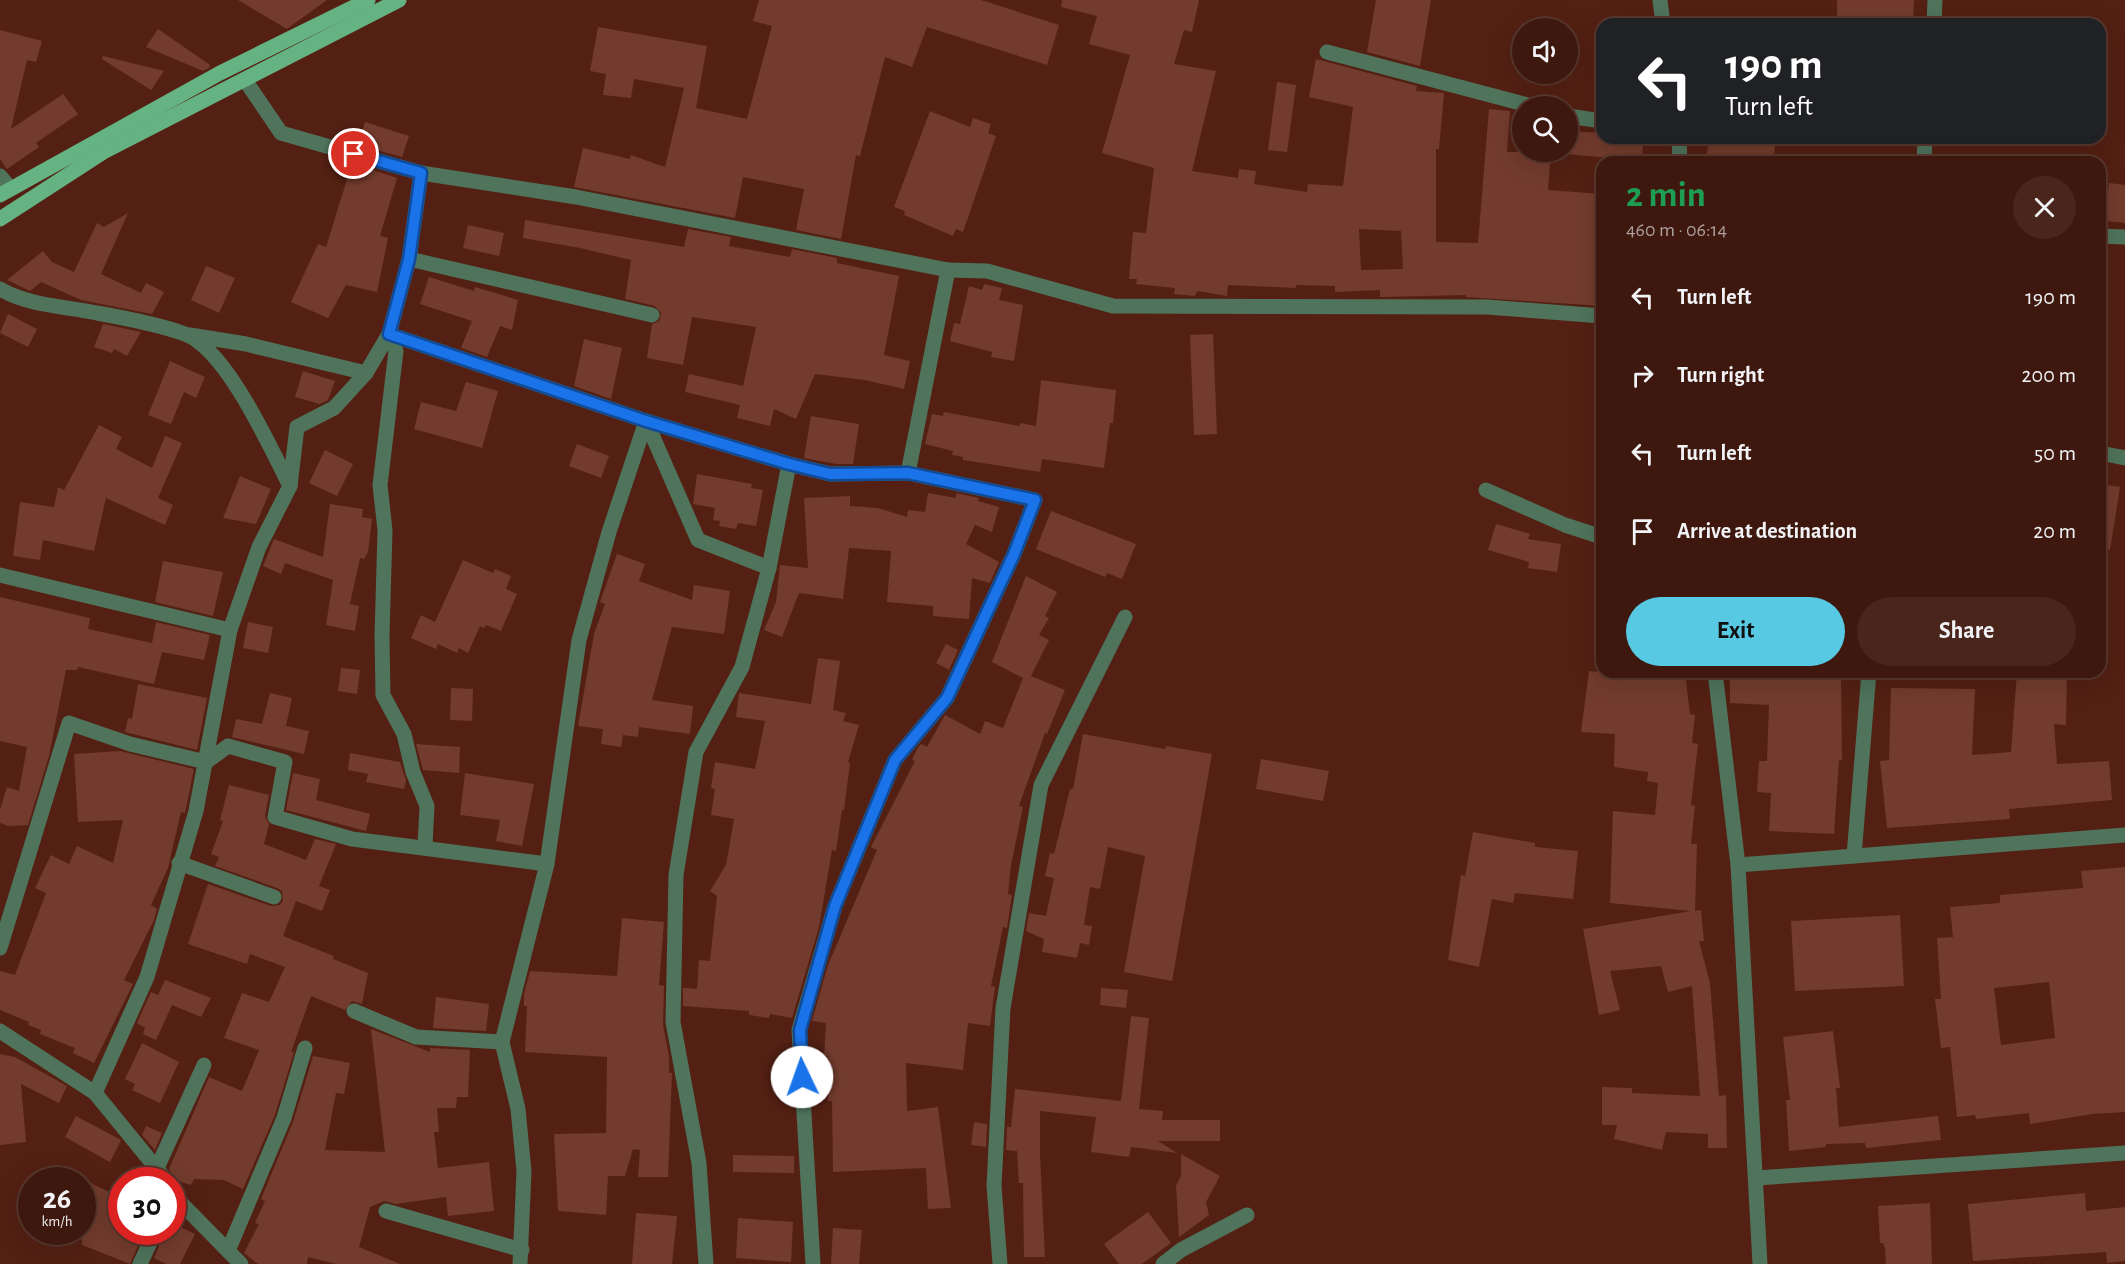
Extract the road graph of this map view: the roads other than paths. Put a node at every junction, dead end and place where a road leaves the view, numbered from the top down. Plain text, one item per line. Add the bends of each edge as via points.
1 (368, 0) edge
2 (399, 0) edge
3 (1660, 0) edge
4 (1935, 0) edge
5 (1662, 18) edge
6 (1934, 18) edge
7 (1327, 52) dead end
8 (245, 80) junction
9 (1512, 101) edge
10 (1578, 117) edge
11 (1596, 120) edge
12 (421, 173) junction
13 (3, 186) edge
14 (0, 219) edge
15 (2106, 236) edge
16 (2125, 237) edge
17 (409, 259) junction
18 (948, 270) junction
19 (0, 289) edge
20 (652, 315) dead end
21 (1596, 316) edge
22 (389, 334) junction
23 (187, 335) junction
24 (366, 373) junction
25 (646, 421) junction
26 (2106, 454) edge
27 (2125, 458) edge
28 (789, 464) junction
29 (908, 473) junction
30 (290, 486) junction
31 (1486, 490) dead end
32 (1596, 535) edge
33 (769, 568) junction
34 (0, 574) edge
35 (1125, 617) dead end
36 (231, 630) junction
37 (1716, 678) edge
38 (1869, 678) edge
39 (206, 762) junction
40 (2125, 835) edge
41 (425, 846) junction
42 (1854, 856) junction
43 (179, 863) junction
44 (547, 864) junction
45 (1738, 865) junction
46 (274, 897) dead end
47 (0, 948) edge
48 (354, 1011) dead end
49 (0, 1031) edge
50 (502, 1042) junction
51 (305, 1048) dead end
52 (204, 1065) dead end
53 (95, 1093) junction
54 (2125, 1153) edge
55 (154, 1167) edge
56 (173, 1167) edge
57 (1756, 1178) junction
58 (186, 1208) edge
59 (386, 1211) dead end
60 (1247, 1215) dead end
61 (149, 1245) edge
62 (228, 1251) junction
63 (521, 1257) edge
64 (140, 1264) edge
65 (241, 1264) edge
66 (706, 1264) edge
67 (813, 1264) edge
68 (1000, 1264) edge
69 (1163, 1264) edge
70 (1760, 1264) edge

1 - 13 main road
2 - 8 main road
3 - 5 street
4 - 6 street
7 - 9 street
8 - 12 street via 281,133
8 - 14 main road via 105,151
10 - 11 street
12 - 17 street
12 - 18 street via 576,197
15 - 16 street
17 - 20 street
17 - 22 street
18 - 21 street via 987,271 1113,306 1487,307
18 - 29 street
19 - 23 street via 17,299 99,313
22 - 24 street
22 - 25 street
22 - 41 street via 396,351 380,486 385,530 383,695 404,734 428,806
23 - 24 street via 246,344
23 - 30 street via 213,354 253,414
24 - 30 street via 334,408 297,427
25 - 28 street
25 - 33 street via 698,540
25 - 44 street via 579,640
26 - 27 street
28 - 29 street via 830,474
28 - 33 street
29 - 67 street via 1035,500 947,698 895,760 835,906 800,1030
30 - 36 street via 259,547
31 - 32 street
33 - 66 street via 742,667 696,753 676,875 673,1022 699,1163
34 - 36 street
35 - 68 street via 1041,785 1003,1008 994,1186
36 - 39 street
37 - 45 street
38 - 42 street
39 - 41 street via 228,746 285,762 275,817 352,839
39 - 43 street
39 - 47 street via 130,744 69,723
40 - 42 street
41 - 44 street
42 - 45 street
43 - 46 street
43 - 53 street via 147,977
44 - 50 street
45 - 57 street
48 - 50 street via 416,1037
49 - 53 street
50 - 63 street via 518,1109 524,1171
51 - 62 street via 284,1118
52 - 56 street
53 - 55 street
54 - 57 street
57 - 70 street
58 - 62 street
59 - 63 street
60 - 69 street via 1181,1250
61 - 64 street
62 - 65 street

